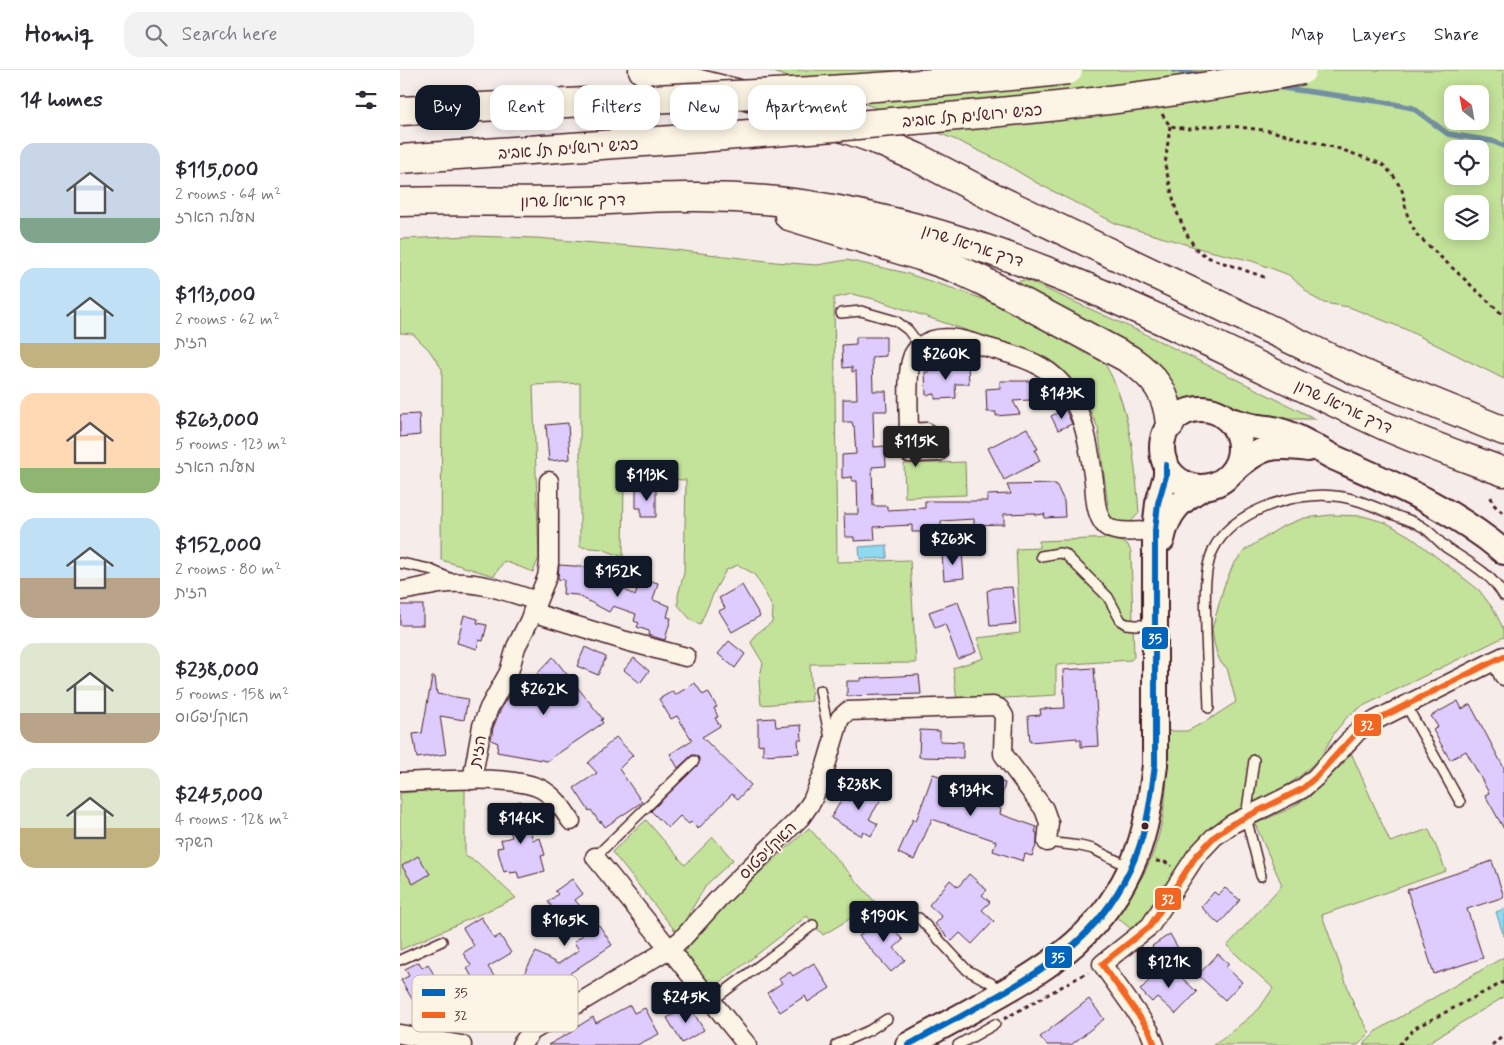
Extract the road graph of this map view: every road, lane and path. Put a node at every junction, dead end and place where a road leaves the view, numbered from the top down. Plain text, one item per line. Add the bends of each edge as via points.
1 (643, 70) edge
2 (1068, 70) edge
3 (1302, 70) edge
4 (1160, 107) dead end
5 (400, 111) edge
6 (1170, 126) junction
7 (400, 159) edge
8 (733, 198) junction
9 (400, 202) edge
10 (1267, 278) dead end
11 (840, 313) dead end
12 (1504, 316) edge
13 (920, 346) junction
14 (1359, 372) junction
15 (1504, 418) edge
16 (1229, 420) junction
17 (1170, 424) junction
18 (1504, 430) edge
19 (909, 433) dead end
20 (1333, 457) junction
21 (1166, 466) junction
22 (1233, 471) junction
23 (1504, 472) edge
24 (548, 481) dead end
25 (1204, 488) junction
26 (1491, 497) dead end
27 (1504, 514) edge
28 (1155, 530) junction
29 (1500, 549) edge
30 (1041, 556) dead end
31 (400, 563) edge
32 (1154, 571) junction
33 (462, 584) junction
34 (400, 591) edge
35 (1504, 596) edge
36 (535, 606) junction
37 (1155, 625) junction
38 (686, 656) dead end
39 (1500, 658) edge
40 (1504, 676) edge
41 (820, 690) dead end
42 (1406, 705) junction
43 (1209, 708) dead end
44 (832, 747) junction
45 (1254, 760) dead end
46 (694, 762) dead end
47 (472, 780) junction
48 (400, 782) edge
49 (1460, 802) dead end
50 (1246, 817) junction
51 (571, 821) dead end
52 (1047, 842) joint
53 (595, 857) joint
54 (1133, 862) junction
55 (1183, 876) junction
56 (1261, 876) dead end
57 (920, 918) dead end
58 (813, 925) dead end
59 (442, 941) dead end
60 (669, 949) junction
61 (400, 960) edge
62 (1102, 964) junction
63 (1504, 982) edge
64 (1002, 993) junction
65 (712, 1001) junction
66 (578, 1003) edge
67 (887, 1019) dead end
68 (995, 1024) joint
69 (531, 1032) edge
70 (400, 1034) edge
71 (1504, 1034) edge
72 (462, 1045) edge
73 (521, 1045) edge
74 (747, 1045) edge
75 (836, 1045) edge
76 (908, 1045) edge
77 (958, 1045) edge
78 (1155, 1045) edge
79 (1399, 1045) edge
80 (1492, 1045) edge

1 - 14 highway via 781,106 874,139
2 - 5 highway, bridge via 895,87
3 - 7 highway, כביש ירושלים תל אביב, bridge via 1166,94 1050,108 701,138
4 - 6 path
6 - 10 path via 1165,165 1176,210 1186,234 1196,249 1207,257
6 - 12 path via 1189,129 1232,126 1271,131 1382,164 1402,190 1407,214 1416,234
8 - 9 highway, דרך אריאל שרון
8 - 17 highway via 920,256 983,281 1144,369 1162,391
8 - 23 highway, דרך אריאל שרון via 856,214 949,236 1022,260 1128,304 1388,427
11 - 13 lane via 861,311 896,321
13 - 19 street via 910,365
13 - 28 street via 940,338 956,339 1028,360 1047,370 1069,392 1080,413 1088,438 1098,511 1103,523 1107,528 1120,531
14 - 15 highway
14 - 18 highway
16 - 17 main road via 1209,409 1198,409 1185,412
16 - 20 main road via 1280,430
16 - 22 main road via 1238,434 1241,450
17 - 21 main road via 1162,444
20 - 22 main road via 1308,449 1272,447 1259,450
20 - 29 main road via 1440,507
21 - 25 main road via 1176,479
21 - 28 main road
22 - 25 main road via 1216,485
24 - 36 street, הזית via 549,563
25 - 32 main road via 1184,499 1167,521
26 - 27 path via 1493,504
28 - 32 main road
30 - 37 lane via 1065,554 1108,597 1121,621 1135,626
31 - 33 lane via 429,569
32 - 37 main road
33 - 34 street
33 - 36 street via 505,591
35 - 43 lane via 1484,572 1441,544 1420,525 1361,502 1334,496 1299,498 1259,509 1230,528 1211,557 1206,603
36 - 38 street via 626,641
36 - 47 street, הזית via 516,647 509,672 488,708
37 - 54 main road via 1155,765 1144,830
39 - 40 street
39 - 42 street
41 - 44 lane
42 - 49 lane
42 - 50 street via 1358,731 1302,788
44 - 52 street, האקליפטוס via 840,718 848,711 999,708 1004,716 1003,754 1044,809 1049,823
44 - 60 street, האקליפטוס via 815,794 800,817
45 - 50 lane
46 - 53 lane
47 - 48 street
47 - 51 street via 507,780 545,790
50 - 55 street via 1204,847
50 - 56 lane
52 - 54 lane via 1093,849
53 - 60 street
54 - 55 path via 1169,864
54 - 64 main road via 1110,905 1093,927 1050,965
55 - 62 street via 1150,926
57 - 64 lane via 968,970
58 - 65 lane
59 - 61 lane
60 - 65 street
60 - 66 street, האקליפטוס
62 - 68 path
62 - 78 street
63 - 79 path via 1415,1028
64 - 76 main road
65 - 74 street
67 - 75 lane
68 - 77 lane
69 - 73 street, האקליפטוס
70 - 72 street
71 - 80 path

